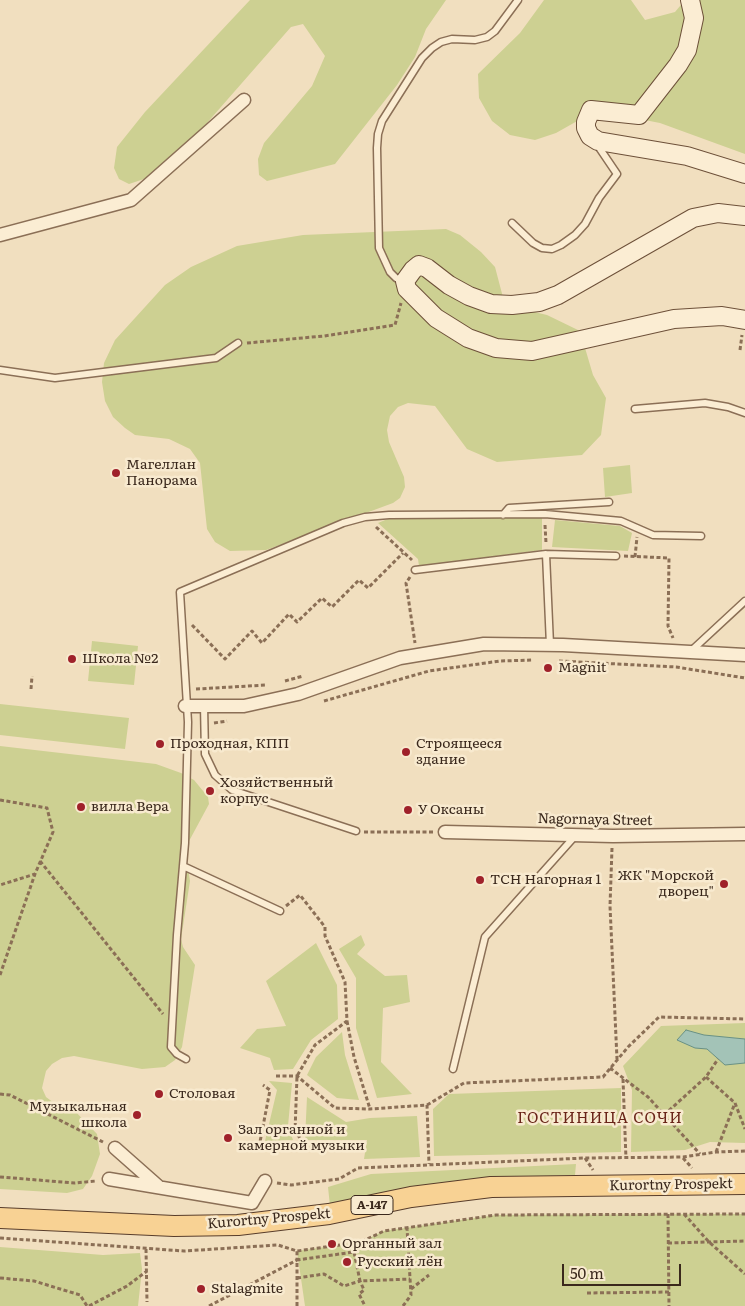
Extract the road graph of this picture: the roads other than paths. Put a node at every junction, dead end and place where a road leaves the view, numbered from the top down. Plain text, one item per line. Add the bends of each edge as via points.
1 (518, 0) edge
2 (690, 0) edge
3 (244, 100) dead end
4 (593, 138) junction
5 (745, 174) edge
6 (745, 216) edge
7 (512, 222) dead end
8 (0, 235) edge
9 (405, 281) junction
10 (744, 325) edge
11 (238, 343) road end
12 (0, 370) edge
13 (635, 409) dead end
14 (745, 413) edge
15 (610, 502) dead end
16 (503, 515) junction
17 (702, 536) dead end
18 (546, 554) junction
19 (616, 556) road end
20 (415, 570) road end
21 (745, 601) edge
22 (550, 645) junction
23 (690, 652) junction
24 (745, 655) edge
25 (204, 705) junction
26 (185, 706) junction
27 (356, 832) road end
28 (438, 832) road end
29 (745, 834) edge
30 (576, 835) junction
31 (183, 866) junction
32 (280, 911) road end
33 (186, 1059) dead end
34 (453, 1069) dead end
35 (115, 1148) road end
36 (109, 1179) road end
37 (264, 1181) road end
38 (745, 1184) edge
39 (159, 1187) junction
40 (0, 1218) edge

1 - 9 lane via 487,37 452,39 432,48 422,58 382,121 377,148 379,248 390,272
2 - 4 street via 694,18 687,50 662,87 640,115 591,110 586,128
3 - 8 street via 131,200
4 - 5 street via 605,143 687,156
4 - 7 lane via 617,174 580,230 552,249 534,243
6 - 9 street via 718,213 693,218 558,296 539,302 491,304 469,296 419,266
9 - 10 street via 407,289 436,318 468,338 496,348 532,350 674,319 722,316
11 - 12 lane via 216,358 55,378
13 - 14 lane via 705,403 728,406
15 - 16 lane via 509,508
16 - 17 lane via 545,514 621,520 653,535
16 - 26 lane via 365,518 343,524 180,592
18 - 19 lane
18 - 20 lane
18 - 22 lane
21 - 23 lane
22 - 23 street
22 - 25 street via 484,644 440,650 400,658 298,694 244,706
23 - 24 street
25 - 26 street
25 - 27 lane via 205,754 215,774 232,790
26 - 31 lane via 188,722
28 - 30 street, Nagornaya Street
29 - 30 street, Nagornaya Street
30 - 34 lane via 485,937
31 - 32 lane
31 - 33 lane via 171,1047
35 - 39 street
36 - 39 street
37 - 39 street via 252,1203
38 - 40 main road, Kurortny Prospekt / А-147 via 491,1188 411,1197 329,1214 238,1225 174,1226

